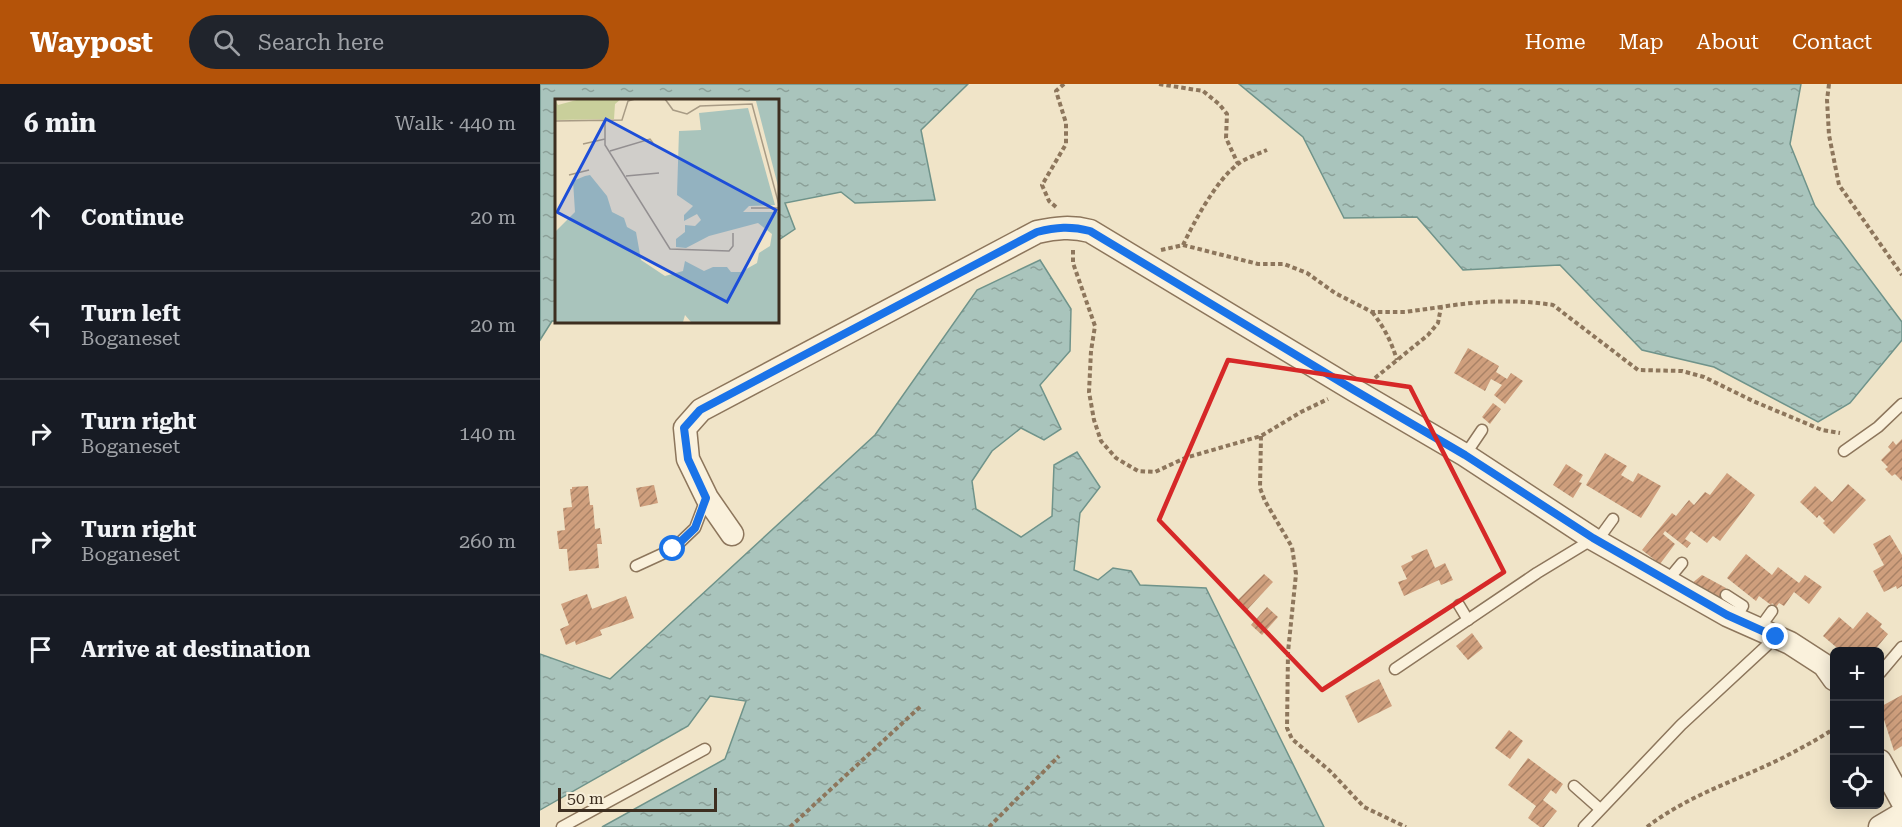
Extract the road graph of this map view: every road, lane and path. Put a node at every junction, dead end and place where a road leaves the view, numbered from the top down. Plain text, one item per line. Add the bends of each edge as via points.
1 (1064, 84) edge
2 (1159, 84) edge
3 (1829, 84) edge
4 (1267, 150) dead end
5 (1238, 164) junction
6 (1074, 227) junction
7 (1183, 245) junction
8 (1134, 257) junction
9 (1902, 275) edge
10 (1441, 306) junction
11 (1372, 312) junction
12 (1397, 360) junction
13 (1354, 390) junction
14 (1902, 404) edge
15 (1482, 430) dead end
16 (1847, 432) dead end
17 (1261, 436) junction
18 (1844, 451) dead end
19 (1465, 455) junction
20 (706, 498) junction
21 (1613, 519) dead end
22 (732, 534) dead end
23 (1595, 540) junction
24 (1682, 563) dead end
25 (636, 566) dead end
26 (1667, 581) junction
27 (1726, 595) dead end
28 (1459, 605) dead end
29 (1772, 611) dead end
30 (1735, 619) junction
31 (1468, 620) junction
32 (1767, 633) junction
33 (1902, 647) edge
34 (1884, 668) edge
35 (1395, 669) dead end
36 (1830, 673) edge
37 (922, 705) dead end
38 (1830, 731) edge
39 (705, 749) dead end
40 (1059, 756) dead end
41 (1884, 768) edge
42 (1574, 786) dead end
43 (1902, 801) edge
44 (1600, 809) junction
45 (1902, 814) edge
46 (561, 827) edge
47 (790, 827) edge
48 (988, 827) edge
49 (1406, 827) edge
50 (1584, 827) edge
51 (1647, 827) edge
52 (1881, 827) edge

1 - 6 path via 1056,91 1066,123 1066,144 1042,185 1049,201
2 - 5 path via 1203,91 1219,104 1227,114 1226,138
3 - 9 path via 1828,135 1839,185
4 - 5 path
5 - 7 path via 1219,184
6 - 8 street via 1090,231
6 - 17 path via 1073,263 1095,326 1089,392 1094,420 1101,441 1116,459 1138,471 1155,471
6 - 20 street via 1037,232 700,410 684,428 688,459
7 - 8 path
7 - 11 path via 1258,264 1284,264 1307,273
8 - 13 street
10 - 11 path
10 - 12 path via 1438,323
10 - 16 path via 1468,302 1553,305 1638,370 1682,371 1704,377 1822,430
11 - 12 path via 1390,339
12 - 13 path via 1363,388
13 - 17 path via 1301,412
13 - 19 street
14 - 18 lane
15 - 19 lane
17 - 49 path via 1260,488 1292,547 1296,574 1288,652 1287,728 1292,740 1330,771 1364,807
19 - 23 street
20 - 22 street
20 - 25 lane via 695,528 673,549
21 - 23 lane
23 - 26 street
23 - 31 lane
24 - 26 lane
26 - 30 street
27 - 30 lane via 1743,606
28 - 31 lane
29 - 32 lane
30 - 32 street
31 - 35 lane
32 - 36 street via 1790,643 1824,665
32 - 44 lane
33 - 34 lane
37 - 47 path
38 - 51 path via 1685,802
39 - 46 lane
40 - 48 path
41 - 43 street
42 - 44 lane
44 - 50 lane
45 - 52 street

